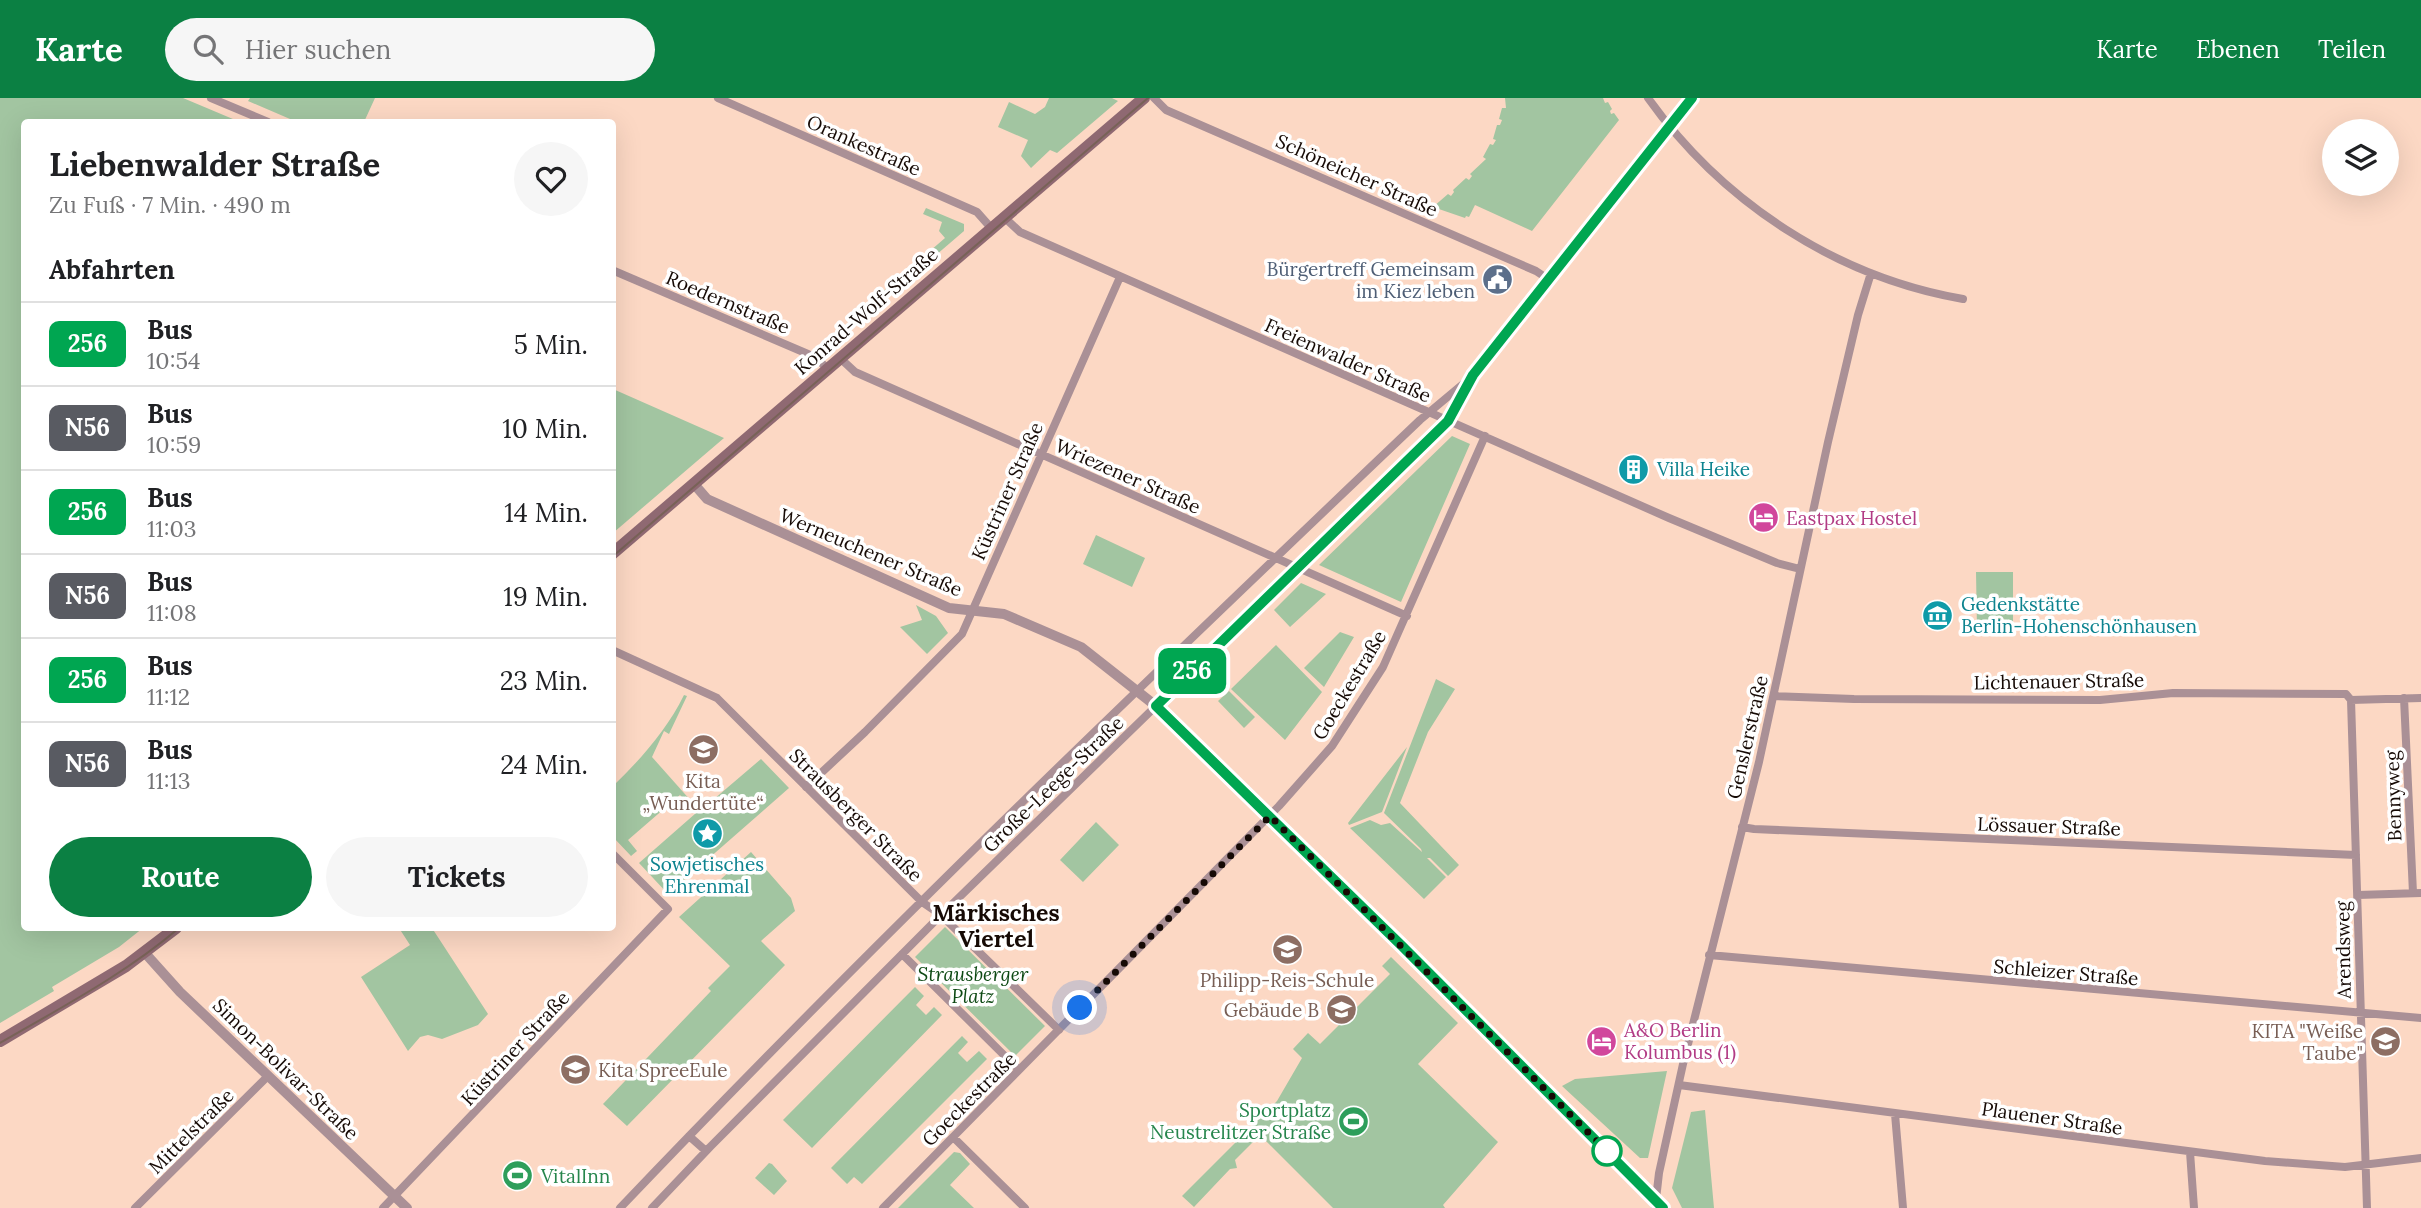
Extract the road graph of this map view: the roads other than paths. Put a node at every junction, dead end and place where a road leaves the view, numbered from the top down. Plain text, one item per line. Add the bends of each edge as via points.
1 (211, 98) edge
2 (237, 98) edge
3 (719, 98) edge
4 (1154, 98) edge
5 (1648, 98) edge
6 (1692, 98) edge
7 (1138, 100) edge
8 (233, 107) junction
9 (261, 119) edge
10 (1669, 127) junction
11 (1005, 218) junction
12 (992, 229) junction
13 (616, 272) edge
14 (1871, 273) junction
15 (1120, 277) junction
16 (1548, 279) junction
17 (1963, 299) dead end
18 (841, 359) junction
19 (828, 369) junction
20 (1473, 375) junction
21 (1429, 412) junction
22 (1448, 421) junction
23 (1485, 436) junction
24 (1041, 455) junction
25 (694, 484) junction
26 (616, 551) edge
27 (1277, 558) junction
28 (1299, 568) junction
29 (1800, 569) junction
30 (972, 611) junction
31 (1407, 616) junction
32 (616, 652) edge
33 (1137, 690) junction
34 (1774, 696) junction
35 (2348, 697) junction
36 (2404, 698) junction
37 (2421, 698) edge
38 (1156, 706) junction
39 (806, 787) junction
40 (1270, 816) junction
41 (1742, 827) junction
42 (2356, 855) junction
43 (616, 857) edge
44 (2417, 893) edge
45 (2358, 895) junction
46 (922, 902) junction
47 (941, 915) junction
48 (172, 931) edge
49 (145, 953) junction
50 (902, 954) junction
51 (1709, 955) junction
52 (2361, 1013) junction
53 (2421, 1018) edge
54 (1059, 1030) junction
55 (0, 1041) edge
56 (1019, 1070) junction
57 (268, 1076) junction
58 (1679, 1085) junction
59 (1895, 1114) junction
60 (689, 1136) junction
61 (953, 1137) junction
62 (706, 1151) junction
63 (2190, 1152) junction
64 (2421, 1158) edge
65 (2367, 1164) junction
66 (394, 1196) junction
67 (1658, 1206) edge
68 (135, 1208) edge
69 (383, 1208) edge
70 (407, 1208) edge
71 (620, 1208) edge
72 (652, 1208) edge
73 (883, 1208) edge
74 (1025, 1208) edge
75 (1903, 1208) edge
76 (2194, 1208) edge
77 (2367, 1208) edge

1 - 8 street
2 - 8 street
3 - 12 street, Orankestraße via 977,212
4 - 16 street, Schöneicher Straße via 1166,110
5 - 10 street
6 - 10 street, Große-Leege-Straße
7 - 11 main road, Konrad-Wolf-Straße
8 - 9 street
10 - 14 street via 1707,169 1763,214
10 - 16 street, Große-Leege-Straße
11 - 12 main road, Konrad-Wolf-Straße
11 - 15 street, Freienwalder Straße via 1020,232
12 - 18 main road, Konrad-Wolf-Straße
13 - 19 street, Roedernstraße via 815,357
14 - 17 street
14 - 29 street, Genslerstraße
15 - 21 street, Freienwalder Straße
15 - 24 street, Küstriner Straße
16 - 20 street, Große-Leege-Straße
18 - 19 main road, Konrad-Wolf-Straße
18 - 24 street, Wriezener Straße via 855,372
19 - 25 main road, Konrad-Wolf-Straße
20 - 21 street, Große-Leege-Straße
20 - 22 street, Große-Leege-Straße
21 - 22 street, Freienwalder Straße
21 - 27 street, Große-Leege-Straße
22 - 23 street, Freienwalder Straße
22 - 28 street, Große-Leege-Straße
23 - 29 street, Freienwalder Straße via 1677,522
23 - 31 street, Goeckestraße
24 - 27 street, Wriezener Straße
24 - 30 street, Küstriner Straße
25 - 26 main road, Konrad-Wolf-Straße
25 - 30 street, Werneuchener Straße via 707,499 726,508 949,608
27 - 28 street, Wriezener Straße
27 - 33 street, Große-Leege-Straße
28 - 31 street, Wriezener Straße
28 - 38 street, Große-Leege-Straße
29 - 34 street, Genslerstraße
30 - 33 street, Werneuchener Straße via 1004,614 1081,647
30 - 39 street, Küstriner Straße via 951,647
31 - 40 street, Goeckestraße via 1354,715
32 - 39 street, Strausberger Straße via 717,698
33 - 38 street, Werneuchener Straße
33 - 46 street, Große-Leege-Straße
34 - 35 street, Lichtenauer Straße via 2100,699 2173,693
34 - 41 street, Genslerstraße
35 - 36 street, Lichtenauer Straße
35 - 42 street, Arendsweg
36 - 37 street, Lichtenauer Straße
36 - 44 street, Bennyweg
38 - 40 street, Werneuchener Straße
38 - 47 street, Große-Leege-Straße
39 - 46 street, Strausberger Straße
40 - 54 street, Goeckestraße
40 - 67 street, Werneuchener Straße
41 - 42 street, Lössauer Straße
41 - 51 street, Genslerstraße
42 - 45 street, Arendsweg
43 - 66 street, Küstriner Straße via 668,909
44 - 45 street
45 - 52 street, Arendsweg
46 - 47 street, Strausberger Straße
46 - 60 street, Große-Leege-Straße
47 - 50 street, Große-Leege-Straße
47 - 54 street, Strausberger Straße
48 - 49 main road
49 - 55 main road
49 - 57 street, Simon-Bolivar-Straße
50 - 56 street
50 - 62 street, Große-Leege-Straße
51 - 52 street, Schleizer Straße
51 - 58 street, Genslerstraße
52 - 53 street, Schleizer Straße
52 - 65 street, Arendsweg
54 - 56 street, Goeckestraße
56 - 61 street, Goeckestraße
57 - 66 street, Simon-Bolivar-Straße
57 - 68 street, Mittelstraße
58 - 59 street, Plauener Straße
58 - 67 street, Genslerstraße via 1659,1173
59 - 63 street, Plauener Straße
59 - 75 street
60 - 62 street
60 - 71 street, Große-Leege-Straße
61 - 73 street, Goeckestraße
61 - 74 street
62 - 72 street, Große-Leege-Straße
63 - 65 street, Plauener Straße via 2337,1167
63 - 76 street
64 - 65 street, Plauener Straße
65 - 77 street, Arendsweg
66 - 69 street, Küstriner Straße
66 - 70 street, Simon-Bolivar-Straße

